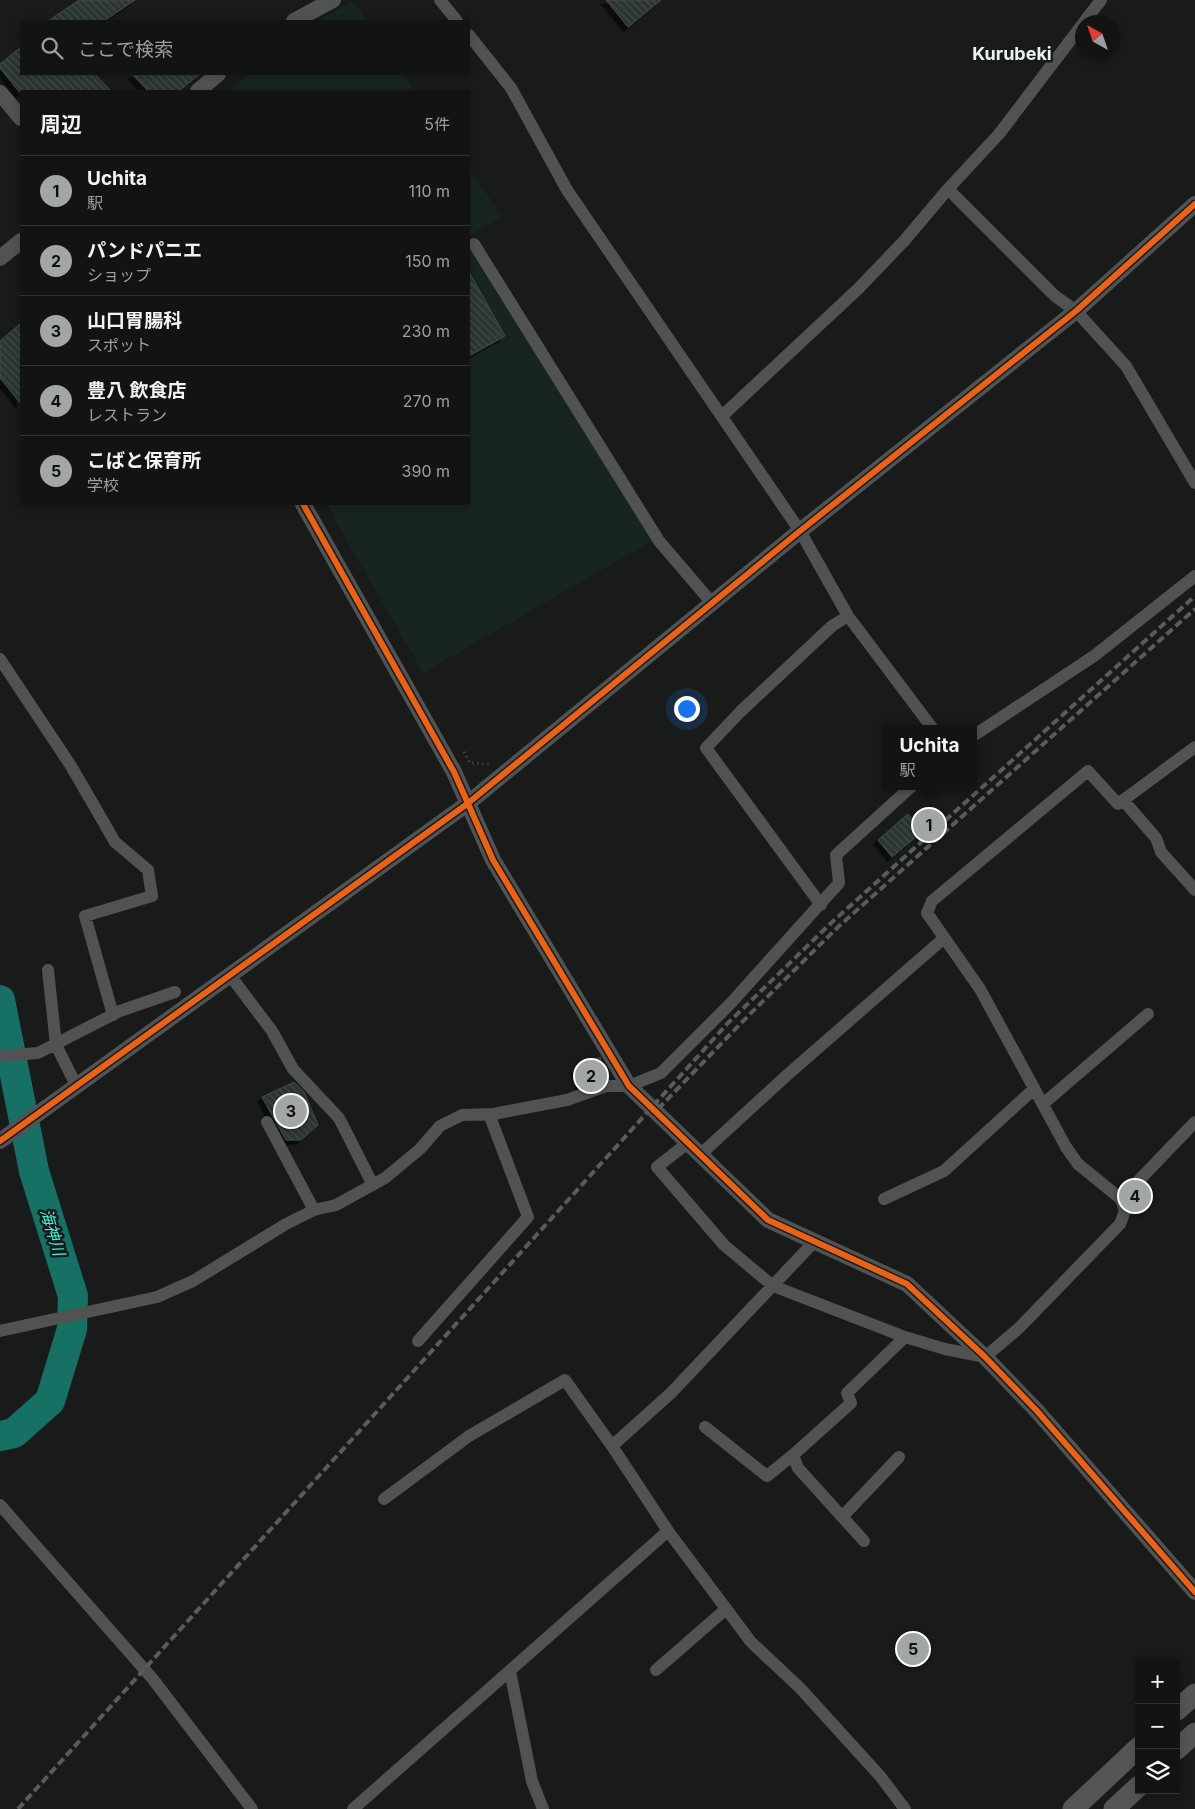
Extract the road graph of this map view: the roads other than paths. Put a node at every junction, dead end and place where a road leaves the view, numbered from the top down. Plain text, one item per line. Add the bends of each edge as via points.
1 (333, 0) edge
2 (440, 0) edge
3 (1101, 0) edge
4 (1090, 15) edge
5 (296, 20) edge
6 (456, 20) edge
7 (1075, 34) edge
8 (470, 36) edge
9 (217, 75) edge
10 (199, 90) edge
11 (0, 93) edge
12 (20, 117) edge
13 (948, 189) junction
14 (1195, 204) edge
15 (20, 242) edge
16 (474, 244) dead end
17 (0, 258) edge
18 (1076, 311) junction
19 (722, 416) junction
20 (1195, 483) edge
21 (304, 505) edge
22 (800, 531) junction
23 (1195, 576) edge
24 (712, 603) junction
25 (848, 616) junction
26 (0, 659) edge
27 (930, 725) edge
28 (977, 733) edge
29 (1195, 746) edge
30 (908, 790) edge
31 (1123, 800) junction
32 (467, 804) junction
33 (1195, 890) edge
34 (821, 905) junction
35 (943, 939) junction
36 (48, 970) dead end
37 (229, 974) junction
38 (176, 992) dead end
39 (1148, 1014) dead end
40 (113, 1015) junction
41 (56, 1044) junction
42 (0, 1056) edge
43 (76, 1085) junction
44 (629, 1086) junction
45 (1034, 1089) junction
46 (1043, 1104) junction
47 (489, 1114) junction
48 (267, 1122) dead end
49 (1195, 1122) edge
50 (0, 1141) edge
51 (689, 1142) junction
52 (702, 1154) junction
53 (373, 1185) junction
54 (884, 1199) dead end
55 (1121, 1199) junction
56 (314, 1210) junction
57 (814, 1242) junction
58 (773, 1286) junction
59 (0, 1331) edge
60 (905, 1337) junction
61 (418, 1341) dead end
62 (985, 1357) junction
63 (705, 1427) dead end
64 (612, 1446) junction
65 (793, 1455) junction
66 (899, 1457) dead end
67 (384, 1499) dead end
68 (0, 1505) edge
69 (842, 1517) junction
70 (668, 1531) junction
71 (864, 1542) dead end
72 (1195, 1592) edge
73 (726, 1608) junction
74 (656, 1670) dead end
75 (510, 1671) junction
76 (1195, 1694) edge
77 (1180, 1708) edge
78 (1195, 1733) edge
79 (1137, 1749) edge
80 (1177, 1749) edge
81 (1135, 1790) edge
82 (252, 1809) edge
83 (353, 1809) edge
84 (543, 1809) edge
85 (905, 1809) edge
86 (1073, 1809) edge
87 (1114, 1809) edge

1 - 5 street
2 - 6 street
3 - 4 street
7 - 13 street via 999,134
8 - 19 street via 511,88 567,190
9 - 10 street
11 - 12 street
13 - 18 street via 1055,296
13 - 19 street via 859,288
14 - 18 street
15 - 17 street
16 - 24 street via 659,541
18 - 20 street via 1126,366
18 - 22 street
19 - 22 street
21 - 32 street via 454,772
22 - 24 street
22 - 25 street
23 - 28 street via 1094,656
24 - 32 street
25 - 27 street
25 - 34 street via 832,626 706,748
26 - 40 street via 71,766 115,842 148,870 152,896 85,916
29 - 31 street
30 - 34 street via 836,855 839,883
31 - 33 street via 1156,838 1161,852
31 - 35 street via 1118,804 1088,771 932,901 927,913
32 - 37 street
32 - 44 street via 494,860
34 - 44 street via 661,1073
35 - 45 street via 980,989
35 - 52 street
36 - 41 street
37 - 43 street
37 - 53 street via 272,1031 293,1069 339,1118
38 - 40 street
39 - 46 street
40 - 41 street
41 - 42 street via 38,1053
41 - 43 street
43 - 50 street
44 - 47 street via 606,1086 567,1100
44 - 51 street
45 - 46 street
45 - 54 street via 944,1171
46 - 55 street via 1078,1164
47 - 53 street via 462,1115 440,1126 420,1149
47 - 61 street via 528,1217
48 - 56 street
49 - 55 street
51 - 52 street
51 - 58 street via 657,1166 724,1245
52 - 57 street via 768,1220
53 - 56 street via 336,1205
55 - 62 street via 1125,1210 1120,1224 1019,1328
56 - 59 street via 193,1281 157,1297
57 - 58 street
57 - 62 street via 907,1284
58 - 60 street
58 - 64 street via 671,1393
60 - 62 street
60 - 65 street via 847,1394 851,1403
62 - 72 street via 1037,1411
63 - 65 street via 767,1476
64 - 67 street via 566,1380 469,1436
64 - 70 street
65 - 69 street via 798,1468
66 - 69 street
68 - 82 street via 152,1678
69 - 71 street
70 - 73 street
70 - 75 street
73 - 74 street
73 - 85 street via 751,1642 800,1688 880,1776
75 - 83 street
75 - 84 street via 532,1781
76 - 77 highway
78 - 80 highway
79 - 86 highway
81 - 87 highway

